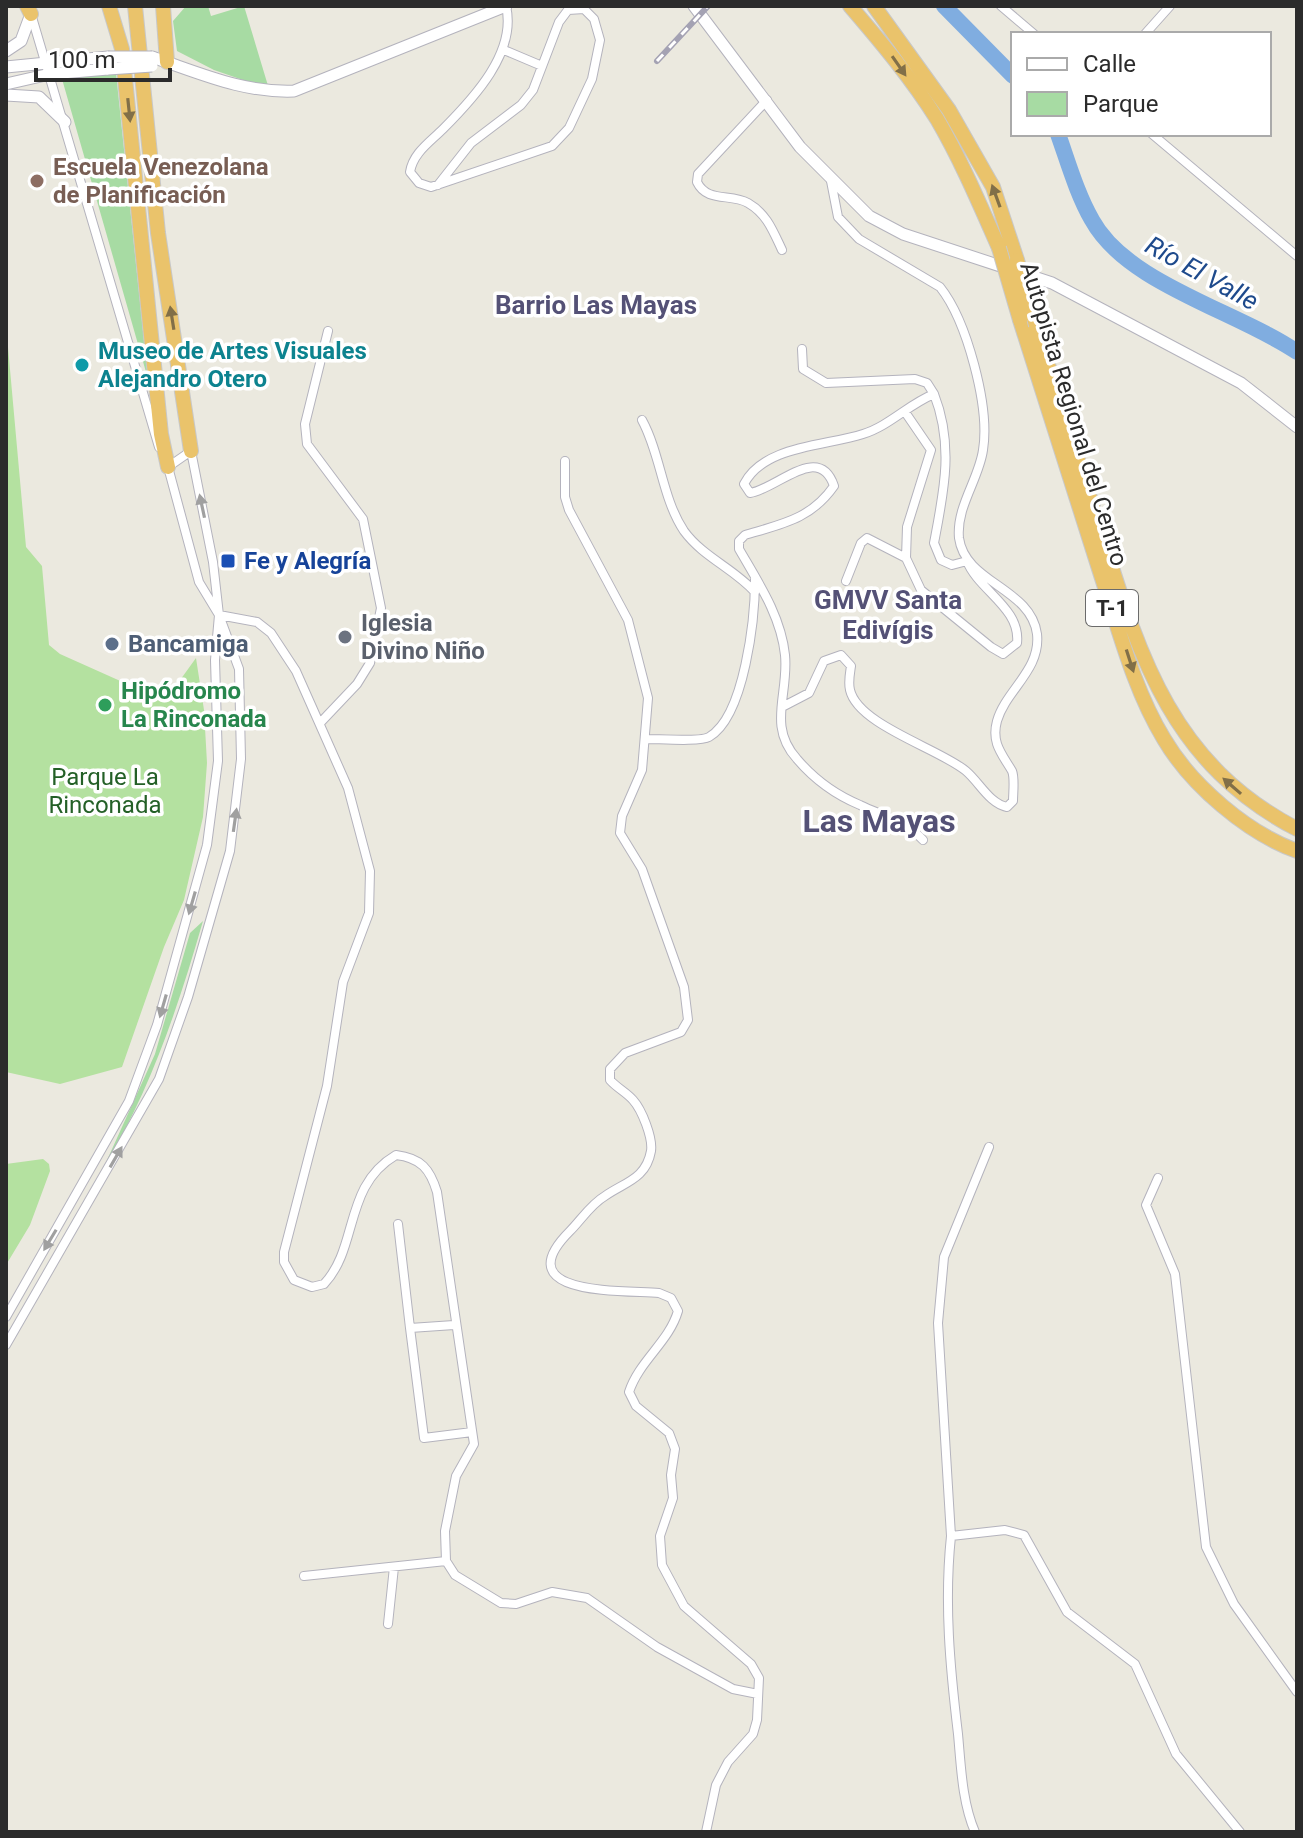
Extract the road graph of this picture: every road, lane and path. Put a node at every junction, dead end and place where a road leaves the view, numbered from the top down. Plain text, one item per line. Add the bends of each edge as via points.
1 (109, 6) edge
2 (135, 6) edge
3 (163, 6) edge
4 (506, 6) edge
5 (694, 6) edge
6 (850, 6) edge
7 (874, 6) edge
8 (1001, 6) edge
9 (1170, 6) edge
10 (29, 10) edge
11 (1032, 32) edge
12 (1147, 32) edge
13 (504, 50) junction
14 (6, 51) edge
15 (167, 62) junction
16 (542, 66) junction
17 (6, 67) edge
18 (48, 69) junction
19 (6, 84) edge
20 (6, 95) edge
21 (767, 100) junction
22 (65, 122) junction
23 (1154, 136) edge
24 (831, 181) junction
25 (438, 185) junction
26 (782, 250) dead end
27 (1297, 256) edge
28 (328, 331) dead end
29 (802, 349) dead end
30 (934, 394) junction
31 (905, 412) junction
32 (642, 420) dead end
33 (1297, 427) edge
34 (191, 451) junction
35 (565, 461) dead end
36 (168, 467) junction
37 (906, 558) junction
38 (967, 561) junction
39 (755, 578) junction
40 (846, 581) dead end
41 (755, 592) junction
42 (219, 615) junction
43 (784, 706) junction
44 (320, 723) junction
45 (647, 739) junction
46 (1297, 829) edge
47 (923, 840) dead end
48 (1290, 849) edge
49 (1297, 860) edge
50 (989, 1147) dead end
51 (1158, 1178) dead end
52 (398, 1224) dead end
53 (6, 1317) edge
54 (454, 1325) junction
55 (410, 1328) junction
56 (6, 1345) edge
57 (472, 1432) junction
58 (951, 1536) junction
59 (446, 1561) junction
60 (394, 1567) junction
61 (304, 1576) dead end
62 (388, 1624) dead end
63 (1297, 1692) edge
64 (758, 1694) junction
65 (706, 1832) edge
66 (975, 1832) edge
67 (1240, 1832) edge

1 -> 36 highway via 122,49
34 -> 2 highway via 158,233
3 - 15 highway
4 - 13 street via 510,24
4 - 15 street via 294,91 237,87
5 - 21 street
6 -> 48 highway, Autopista Regional del Centro / T-1, bridge via 937,120 977,195 999,248 1134,674 1164,739 1221,802
46 -> 7 highway, Autopista Regional del Centro / T-1, bridge via 1223,779 1149,675 993,187 949,110
8 - 11 street
9 - 12 street
10 - 14 street via 21,41
10 - 18 street
13 - 16 street
13 - 25 street via 461,111 412,160 410,172 419,183
15 - 18 street, bridge
16 - 25 street via 521,105 471,143
16 - 25 street via 559,22 568,10 584,9 594,19 600,40 592,79 569,128 552,146
17 - 18 street
18 - 19 street
18 - 22 street
20 - 22 street via 39,97
21 - 24 street
21 - 26 street via 698,174 697,182 706,193 751,205 767,219
22 - 36 street via 154,436
23 - 27 street
24 - 33 street via 869,216 903,234 1052,283 1241,383
24 - 38 street via 838,217 881,255 940,287 949,298 984,411 983,450 959,528
28 - 44 street via 305,424 307,444 363,519 381,608 370,663
29 - 30 street via 803,369 826,383 915,379 927,383
30 - 31 street
30 - 38 street via 948,453 934,543 941,560 952,565
31 - 37 street via 931,450 907,527
31 - 39 street via 864,434 782,453 748,477 745,489 758,492 814,466 827,471 834,486 808,514 739,541
32 - 41 street via 678,521 708,556
34 - 36 street
42 -> 34 street
35 - 45 street via 569,510 628,620 648,698
36 - 42 street via 199,582
37 - 38 street via 921,590 997,652 1007,653 1017,643 1017,628
37 - 40 street via 867,538
38 - 43 street via 1012,596 1037,633 1028,671 997,719 999,755 1012,772 1013,801 1007,807 998,805 964,769 872,717 853,699 851,666 841,655 824,661 809,693
39 - 41 street
39 - 43 street via 781,635
41 - 45 street via 751,649 716,731 706,739
42 - 44 street via 257,622 271,633
42 -> 53 street via 218,761 207,845 157,1025 129,1101
56 -> 42 street via 141,1113 188,997 230,851 241,759 239,669
43 - 47 street via 780,733 819,781 844,798 893,817
44 - 54 street via 364,836 371,895 343,982 327,1086 284,1262 303,1285 324,1284 374,1174 396,1155 421,1161 437,1192
45 - 64 street via 620,833 642,869 684,987 688,1020 681,1032 625,1053 610,1069 610,1080 634,1101 651,1154 637,1179 602,1197 561,1239 551,1268 571,1286 659,1293 671,1298 678,1311 674,1326 629,1392 636,1406 669,1433 675,1449 673,1498 659,1552 684,1606 751,1664 759,1678
48 - 49 highway, Autopista Regional del Centro
50 - 58 street via 944,1257 938,1323
51 - 63 street via 1146,1205 1175,1274 1206,1547 1234,1604
52 - 55 street
54 - 55 street
54 - 57 street
55 - 57 street via 424,1438
57 - 59 street via 473,1451 456,1476 445,1531
58 - 66 street via 947,1640 963,1789
58 - 67 street via 1005,1530 1024,1535 1067,1612 1135,1664 1176,1754
59 - 60 street
59 - 64 street via 455,1575 501,1603 516,1604 552,1592 587,1598 657,1647 733,1689
60 - 61 street
60 - 62 street
64 - 65 street via 753,1734 716,1785

